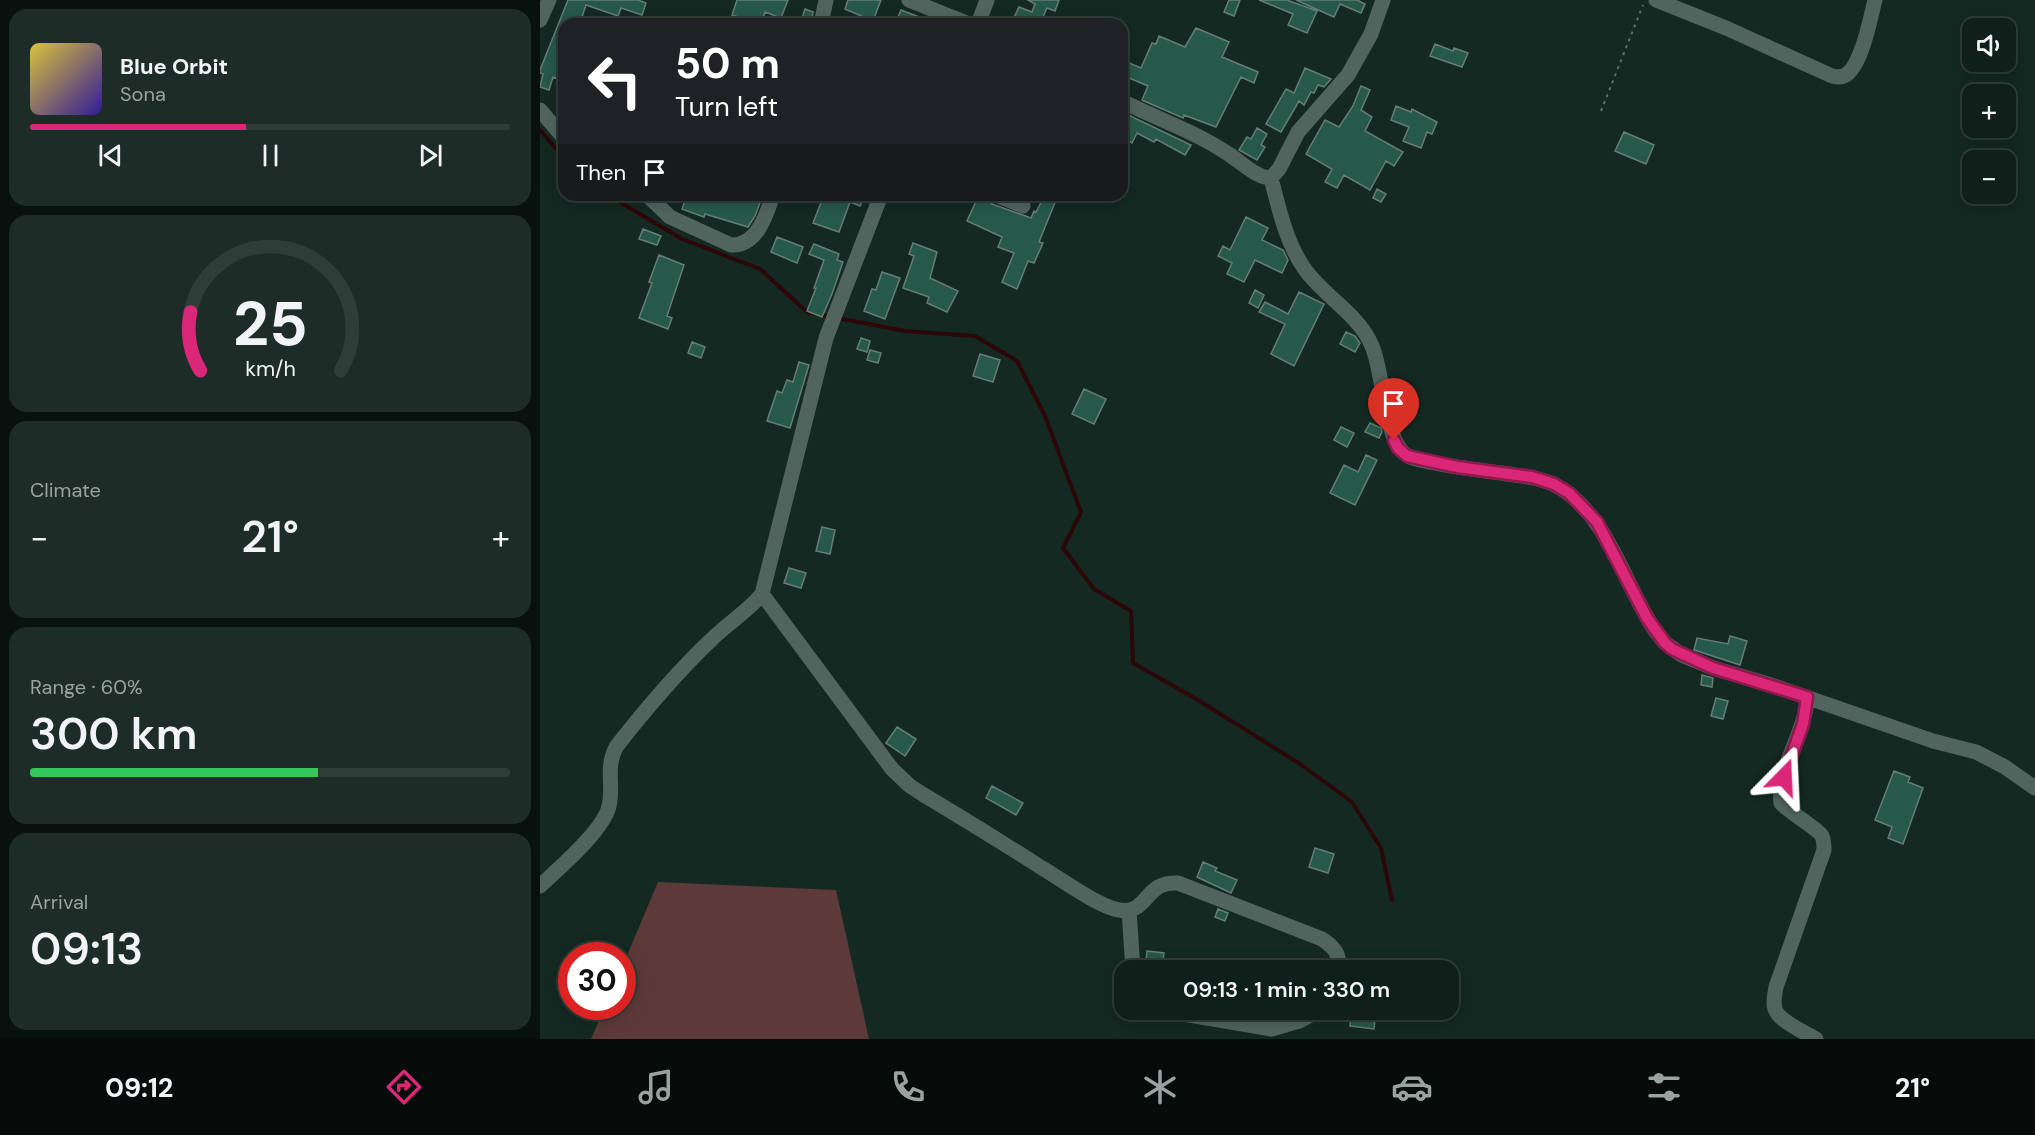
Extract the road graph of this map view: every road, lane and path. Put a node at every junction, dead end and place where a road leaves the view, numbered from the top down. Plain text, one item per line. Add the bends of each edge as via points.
1 (549, 0) edge
2 (826, 0) edge
3 (909, 0) edge
4 (987, 0) edge
5 (1383, 0) edge
6 (1645, 0) edge
7 (1656, 0) edge
8 (1875, 0) edge
9 (822, 18) edge
10 (944, 18) edge
11 (980, 18) edge
12 (540, 20) edge
13 (1128, 104) edge
14 (540, 110) edge
15 (1601, 111) dead end
16 (558, 131) edge
17 (1271, 178) junction
18 (653, 201) edge
19 (771, 201) edge
20 (879, 201) edge
21 (1011, 201) edge
22 (1023, 206) dead end
23 (762, 594) junction
24 (1807, 697) junction
25 (2035, 788) edge
26 (540, 886) edge
27 (1129, 910) junction
28 (1132, 960) edge
29 (1338, 960) edge
30 (1219, 1020) edge
31 (1299, 1020) edge
32 (1816, 1039) edge

1 - 12 street
2 - 9 street
3 - 10 street
4 - 11 street
5 - 17 street via 1371,34 1348,75 1299,132
6 - 15 path
7 - 8 street via 1840,77 1857,60
13 - 17 street via 1191,132 1258,174
14 - 16 street
17 - 24 street via 1285,228 1305,269 1340,304 1372,345 1382,377 1388,422 1398,448 1407,456 1425,461 1532,477 1569,493 1597,522 1647,618 1665,643 1713,668
18 - 19 street via 670,217 731,245 741,245 754,236
20 - 23 street via 826,338
21 - 22 street
23 - 26 street via 675,677 616,747 610,759 607,815
23 - 27 street via 863,732 910,786 1080,892 1110,907
24 - 25 street via 1976,752
24 - 32 street via 1803,724 1780,793 1781,803 1820,833 1824,850 1774,1001 1775,1011 1782,1018
27 - 28 street
27 - 29 street via 1141,905 1158,886 1178,883 1322,939 1334,948
30 - 31 street via 1272,1029

